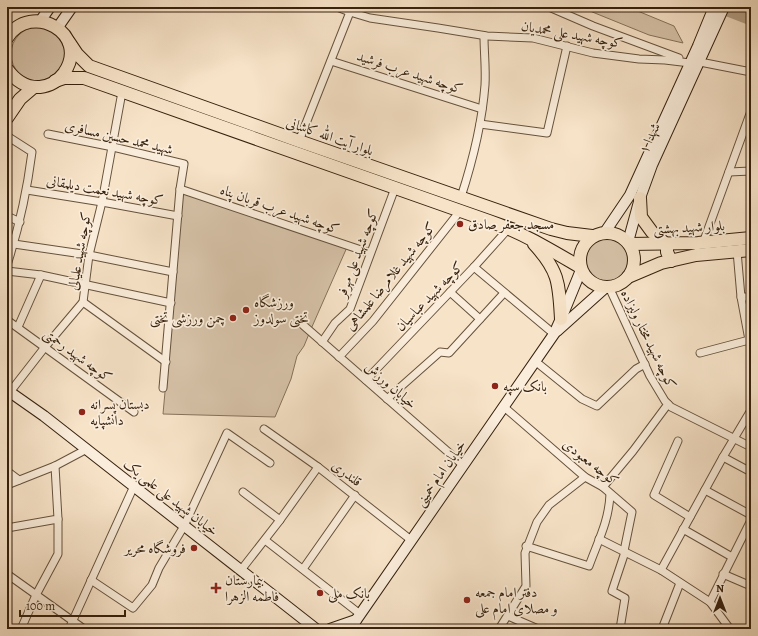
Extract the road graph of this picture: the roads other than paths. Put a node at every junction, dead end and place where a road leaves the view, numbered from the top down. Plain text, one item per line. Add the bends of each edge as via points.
1 (50, 7) edge
2 (72, 7) edge
3 (336, 7) edge
4 (549, 7) edge
5 (714, 7) edge
6 (724, 7) edge
7 (351, 10) edge
8 (41, 20) junction
9 (23, 23) junction
10 (58, 27) junction
11 (7, 30) edge
12 (484, 36) junction
13 (7, 38) edge
14 (69, 42) junction
15 (567, 46) junction
16 (702, 48) junction
17 (331, 61) junction
18 (695, 62) junction
19 (7, 70) edge
20 (751, 72) edge
21 (121, 77) junction
22 (55, 81) junction
23 (108, 86) junction
24 (34, 87) junction
25 (122, 92) junction
26 (482, 109) junction
27 (751, 111) edge
28 (7, 118) edge
29 (480, 124) junction
30 (48, 134) dead end
31 (7, 136) edge
32 (299, 141) junction
33 (113, 147) junction
34 (751, 171) edge
35 (729, 172) junction
36 (395, 188) junction
37 (180, 189) junction
38 (27, 190) junction
39 (461, 197) junction
40 (640, 198) junction
41 (102, 202) junction
42 (625, 203) junction
43 (494, 208) junction
44 (460, 211) junction
45 (7, 216) edge
46 (178, 216) junction
47 (636, 216) junction
48 (489, 221) junction
49 (20, 222) junction
50 (508, 228) junction
51 (605, 232) junction
52 (592, 236) junction
53 (527, 237) junction
54 (751, 238) edge
55 (629, 243) junction
56 (703, 243) junction
57 (14, 244) junction
58 (667, 244) junction
59 (751, 250) edge
60 (737, 251) junction
61 (370, 253) junction
62 (89, 255) junction
63 (670, 261) junction
64 (7, 265) edge
65 (474, 267) junction
66 (580, 268) junction
67 (7, 271) edge
68 (173, 272) junction
69 (41, 275) junction
70 (628, 277) junction
71 (85, 284) junction
72 (607, 287) junction
73 (450, 292) junction
74 (504, 293) junction
75 (741, 297) junction
76 (751, 297) edge
77 (83, 302) junction
78 (171, 303) junction
79 (480, 319) junction
80 (561, 319) junction
81 (7, 320) edge
82 (303, 325) dead end
83 (18, 327) junction
84 (554, 334) junction
85 (750, 341) edge
86 (322, 342) junction
87 (45, 347) junction
88 (700, 353) dead end
89 (339, 357) junction
90 (535, 361) junction
91 (166, 362) junction
92 (645, 364) junction
93 (366, 380) junction
94 (163, 388) dead end
95 (8, 391) edge
96 (387, 399) junction
97 (668, 404) junction
98 (504, 406) junction
99 (751, 410) edge
100 (134, 412) dead end
101 (264, 429) dead end
102 (733, 439) junction
103 (678, 441) dead end
104 (751, 448) edge
105 (87, 449) junction
106 (723, 458) junction
107 (270, 463) dead end
108 (463, 465) junction
109 (55, 466) junction
110 (318, 467) junction
111 (7, 472) edge
112 (751, 472) edge
113 (585, 477) junction
114 (19, 480) junction
115 (7, 485) edge
116 (134, 486) junction
117 (603, 487) junction
118 (705, 490) junction
119 (243, 492) dead end
120 (610, 494) junction
121 (355, 496) junction
122 (751, 515) edge
123 (690, 517) junction
124 (58, 519) junction
125 (280, 520) junction
126 (751, 520) edge
127 (184, 526) junction
128 (7, 528) edge
129 (682, 529) junction
130 (599, 539) junction
131 (265, 540) junction
132 (411, 540) junction
133 (526, 546) junction
134 (624, 552) junction
135 (732, 556) junction
136 (303, 569) junction
137 (241, 570) junction
138 (660, 570) junction
139 (7, 574) edge
140 (723, 574) junction
141 (91, 580) junction
142 (680, 583) junction
143 (751, 586) edge
144 (36, 595) junction
145 (710, 602) junction
146 (508, 616) junction
147 (358, 617) junction
148 (72, 621) junction
149 (21, 629) edge
150 (69, 629) edge
151 (84, 629) edge
152 (316, 629) edge
153 (330, 629) edge
154 (350, 629) edge
155 (499, 629) edge
156 (538, 629) edge
157 (620, 629) edge
158 (662, 629) edge
159 (730, 629) edge

1 - 8 main road
2 - 10 main road
3 - 7 street, کوچه شهید علی محمدیان
4 - 18 street via 593,26
5 - 16 main road
6 - 16 main road
7 - 12 street, کوچه شهید علی محمدیان via 370,18
7 - 17 street
8 - 9 main road
8 - 10 main road
9 - 11 main road
9 - 13 main road
10 - 14 main road, بلوار آیت الله کاشانی
12 - 15 street, کوچه شهید علی محمدیان via 533,38
12 - 26 street via 485,84
14 - 21 main road, بلوار آیت الله کاشانی via 89,66
14 - 22 main road via 68,64 62,76
15 - 18 street, کوچه شهید علی محمدیان via 593,53 639,59
15 - 29 street via 547,133
16 - 18 main road, شهدا ۱
17 - 26 street, کوچه شهید عرب فرشید
17 - 32 street
18 - 20 street
18 - 40 main road, شهدا ۱
18 - 42 main road, شهدا ۱
19 - 24 main road via 18,81
21 - 23 main road via 114,77
21 - 32 main road, بلوار آیت الله کاشانی
22 - 23 main road, بلوار آیت الله کاشانی via 64,78 84,78
22 - 24 main road, بلوار آیت الله کاشانی
23 - 25 main road, بلوار آیت الله کاشانی
24 - 28 main road via 20,99
25 - 33 street, کوچه شهید علیالی
25 - 36 main road, بلوار آیت الله کاشانی
26 - 29 street
27 - 35 street
29 - 39 street
30 - 33 street, شهید محمد حسین مسافری
31 - 38 street via 32,152
32 - 39 main road, بلوار آیت الله کاشانی
33 - 37 street, شهید محمد حسین مسافری via 184,164
33 - 41 street, کوچه شهید علیالی
34 - 35 street
35 - 56 street
36 - 44 main road, بلوار آیت الله کاشانی
36 - 61 street, کوچه شهید علی مهرفر
37 - 46 street
37 - 61 street, کوچه شهید عرب قربان پناه
38 - 41 street, کوچه شهید نعمت دیلمقانی
38 - 49 street
39 - 43 main road, بلوار آیت الله کاشانی
40 - 47 main road, شهدا ۱
40 - 58 main road via 642,218 652,232
41 - 46 street, کوچه شهید نعمت دیلمقانی
41 - 62 street, کوچه شهید علیالی
42 - 47 main road via 624,210 627,214
42 - 51 main road, شهدا ۱
43 - 48 main road
43 - 52 main road, بلوار آیت الله کاشانی via 567,233
44 - 48 main road, بلوار آیت الله کاشانی
44 - 89 street, کوچه شهید غلامرضا علمشاهی via 373,321
45 - 49 street
46 - 68 street
47 - 55 main road, شهدا ۱
48 - 50 main road, بلوار آیت الله کاشانی
49 - 57 street
50 - 53 main road, بلوار آیت الله کاشانی
50 - 65 street, کوچه شهید عباسیان
51 - 52 main road
51 - 55 main road via 618,234
52 - 66 main road via 582,247
53 - 66 main road, بلوار آیت الله کاشانی
53 - 80 main road via 542,253 558,279
54 - 56 main road, بلوار شهید بهشتی
55 - 58 main road, بلوار شهید بهشتی
55 - 70 main road via 634,258 632,271
56 - 58 main road, بلوار شهید بهشتی
57 - 62 street
57 - 64 street
58 - 63 main road
59 - 60 main road, بلوار شهید بهشتی
60 - 63 main road, بلوار شهید بهشتی via 696,255
60 - 75 street
61 - 86 street, کوچه شهید علی مهرفر via 350,309 335,323
62 - 68 street
62 - 71 street, کوچه شهید علیالی
63 - 70 main road, بلوار شهید بهشتی
65 - 73 street, کوچه شهید عباسیان
65 - 74 street
66 - 72 main road via 588,280
66 - 80 main road
67 - 69 street
68 - 78 street
69 - 71 street
69 - 83 street
70 - 72 main road via 619,284
71 - 77 street, کوچه شهید علیالی
71 - 78 street
72 - 84 main road
72 - 92 street, کوچه شهید مختار ولیزاده
73 - 79 street
73 - 93 street, کوچه شهید عباسیان
74 - 79 street
74 - 84 street
75 - 76 street
75 - 85 street
77 - 87 street, کوچه شهید علیالی
77 - 91 street
78 - 91 street
79 - 96 street via 449,353 440,352
80 - 84 main road
81 - 83 street, کوچه شهید رحمتی
82 - 86 street, خیابان ورزش
83 - 87 street, کوچه شهید رحمتی
84 - 90 main road, خیابان امام خمینی
85 - 88 street
86 - 89 street, خیابان ورزش
87 - 95 street, کوچه شهید علیالی
87 - 100 street, کوچه شهید رحمتی
89 - 93 street, خیابان ورزش
90 - 92 street via 582,399 598,406 636,368
90 - 98 main road, خیابان امام خمینی
91 - 94 street
92 - 97 street, کوچه شهید مختار ولیزاده
93 - 96 street, خیابان ورزش
95 - 105 main road, خیابان شهید علی علمی یک
96 - 108 street, خیابان ورزش
97 - 102 street, کوچه شهید مختار ولیزاده
97 - 117 street
98 - 108 main road, خیابان امام خمینی
98 - 113 street, کوچه معبودی
99 - 102 street
101 - 110 street, قلندری
102 - 104 street, کوچه شهید مختار ولیزاده
102 - 106 street
103 - 123 street via 654,496
105 - 109 street
105 - 116 main road, خیابان شهید علی علمی یک
106 - 112 street
106 - 118 street
107 - 127 street via 227,433
108 - 132 main road, خیابان امام خمینی
109 - 114 street
109 - 124 street
110 - 121 street, قلندری
110 - 125 street
111 - 114 street
113 - 117 street, کوچه معبودی
113 - 133 street via 549,505 536,522
114 - 115 street
116 - 127 main road, خیابان شهید علی علمی یک
116 - 141 street
117 - 120 street, کوچه معبودی
118 - 122 street
118 - 123 street
119 - 125 street
120 - 130 street via 610,509
120 - 134 street, کوچه معبودی via 632,512
121 - 132 street, قلندری
121 - 136 street
123 - 129 street
124 - 128 street
124 - 144 street via 58,554
125 - 131 street
126 - 135 street
127 - 137 main road, خیابان شهید علی علمی یک
127 - 141 street via 152,585 133,608
129 - 135 street
129 - 138 street
130 - 133 street via 589,566
130 - 134 street
131 - 136 street
131 - 137 street
132 - 147 main road, خیابان امام خمینی
133 - 146 street via 526,586
134 - 138 street
134 - 157 street via 612,591 625,598
135 - 140 street
136 - 147 street
137 - 152 main road, خیابان شهید علی علمی یک
138 - 142 street
139 - 144 street
140 - 143 street
140 - 145 street
141 - 148 street
142 - 145 street
142 - 158 street
144 - 148 street
144 - 149 street
145 - 159 street
146 - 155 street
146 - 156 street
147 - 153 main road
147 - 154 main road, خیابان امام خمینی
148 - 150 street
148 - 151 street

